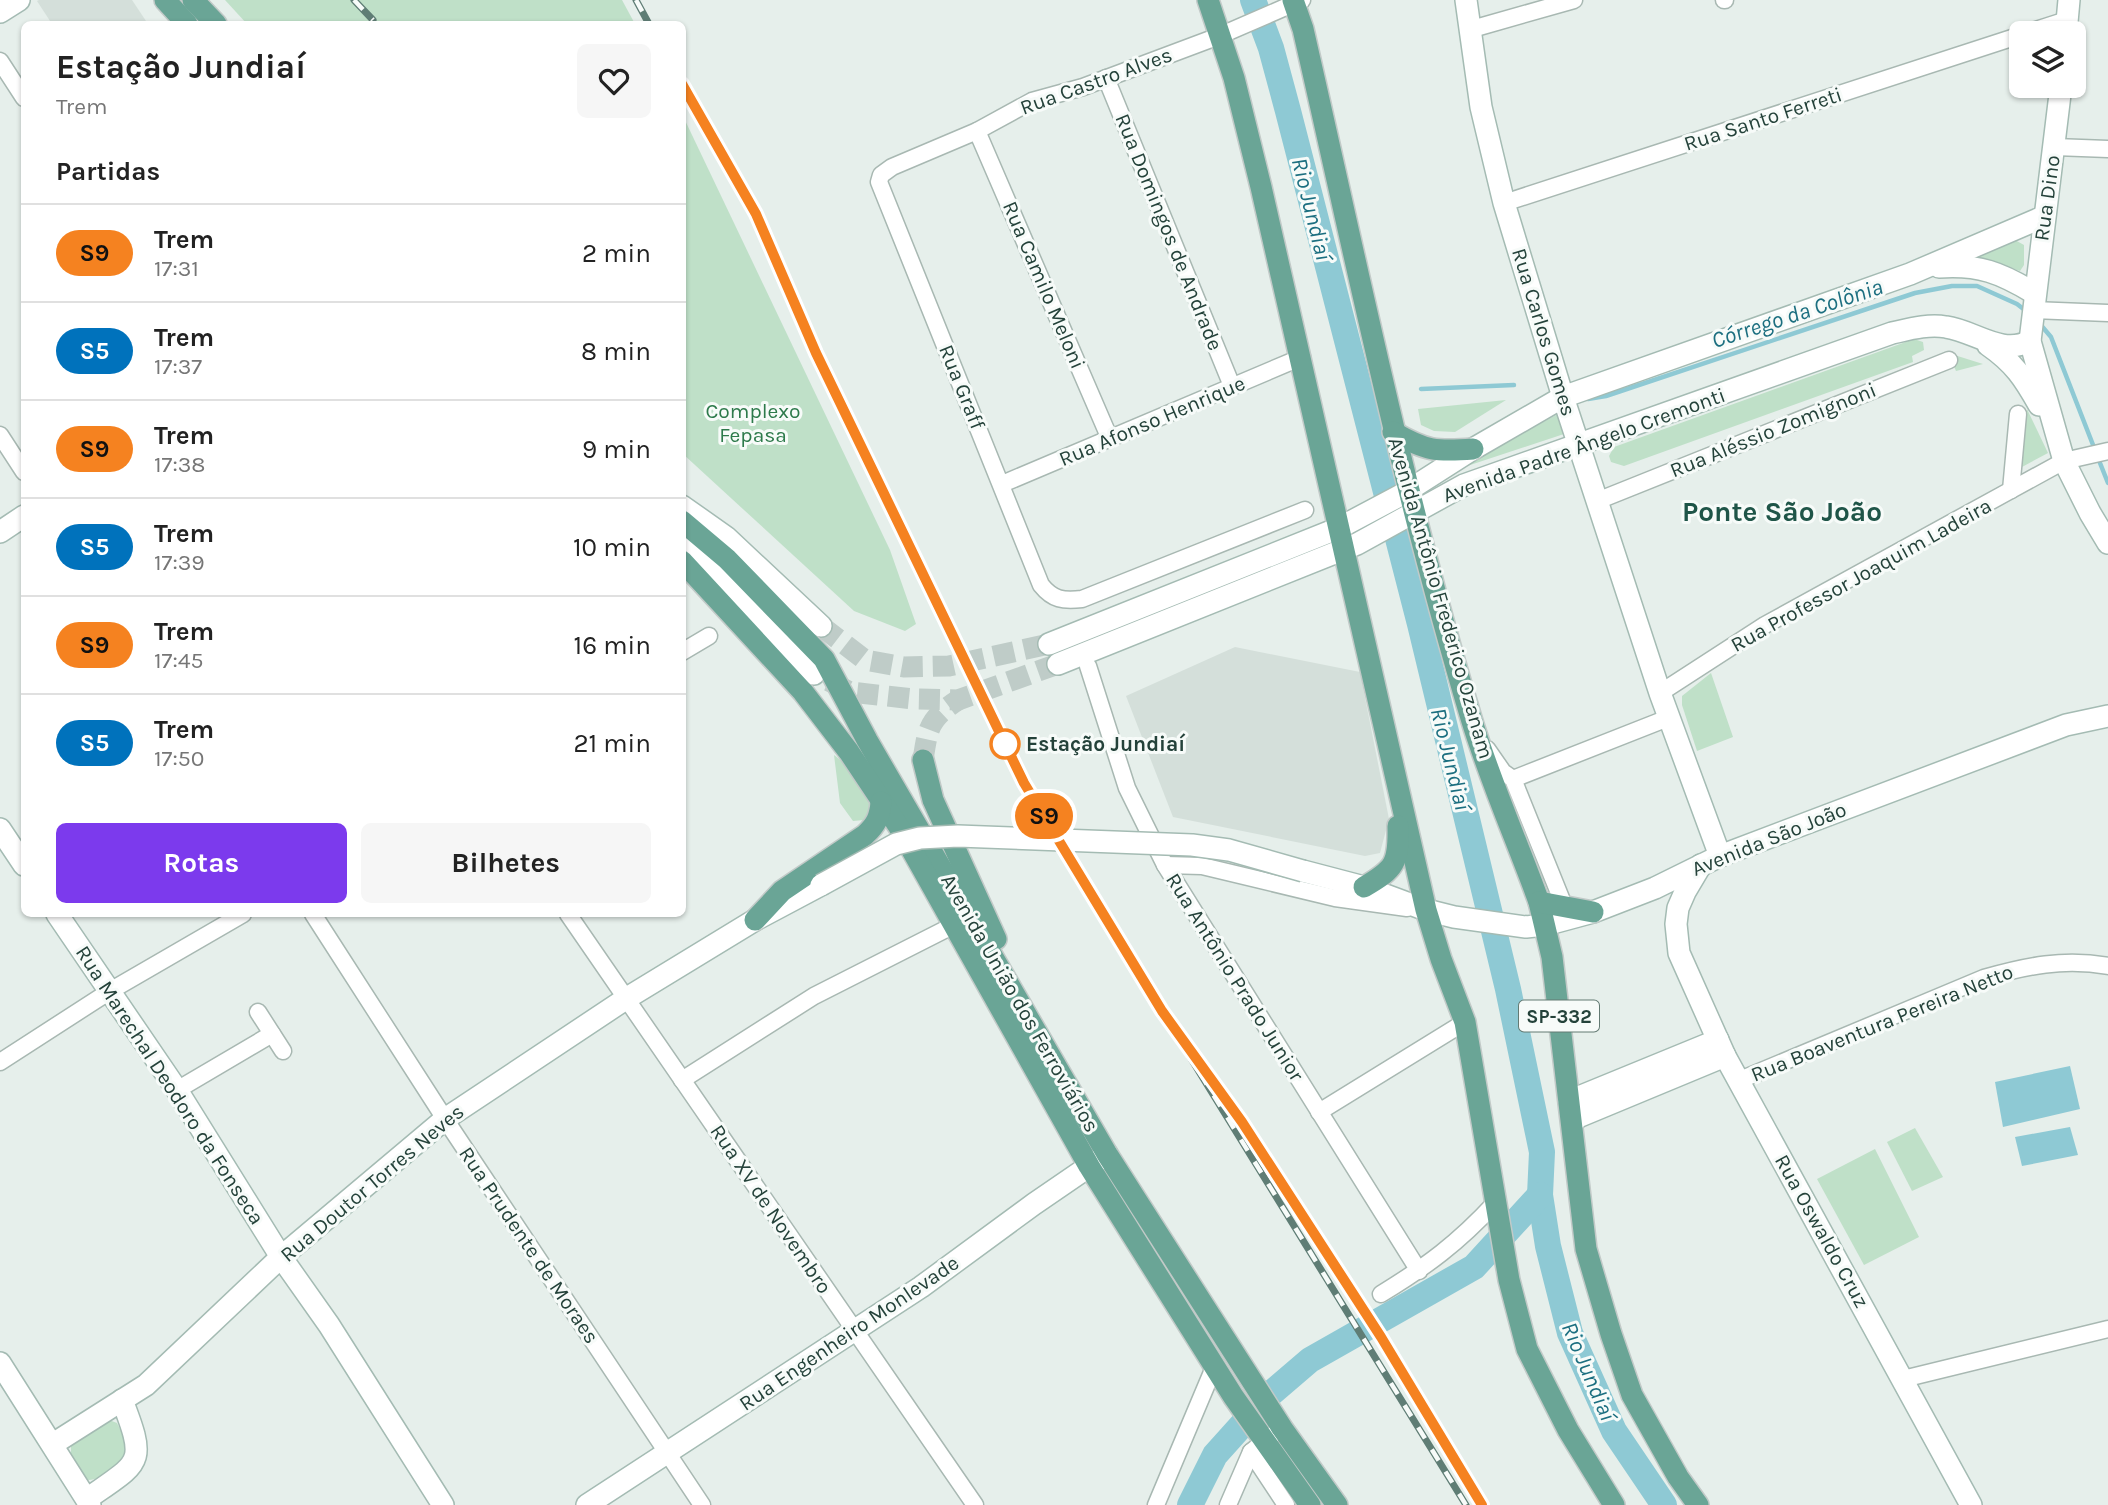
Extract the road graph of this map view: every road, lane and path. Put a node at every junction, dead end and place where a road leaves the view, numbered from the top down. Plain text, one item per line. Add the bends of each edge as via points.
1 (19, 0) edge
2 (164, 0) edge
3 (194, 0) edge
4 (1208, 0) edge
5 (1466, 0) edge
6 (1574, 0) edge
7 (1293, 3) edge
8 (0, 12) edge
9 (184, 21) edge
10 (213, 21) edge
11 (1472, 29) junction
12 (1226, 33) junction
13 (2009, 39) edge
14 (0, 61) edge
15 (1106, 78) junction
16 (21, 93) edge
17 (2060, 98) edge
18 (977, 131) junction
19 (2054, 147) junction
20 (2108, 149) edge
21 (892, 167) joint
22 (1504, 203) junction
23 (2043, 217) junction
24 (1910, 274) junction
25 (2108, 313) edge
26 (2032, 317) junction
27 (1965, 332) junction
28 (1302, 357) junction
29 (1949, 360) dead end
30 (1232, 386) junction
31 (1563, 397) junction
32 (2018, 414) dead end
33 (2054, 430) junction
34 (1393, 432) junction
35 (0, 435) edge
36 (1110, 439) junction
37 (1580, 445) junction
38 (1473, 449) junction
39 (2108, 451) edge
40 (2073, 458) junction
41 (21, 467) edge
42 (1002, 484) junction
43 (2011, 490) junction
44 (1597, 500) junction
45 (1407, 503) junction
46 (686, 509) edge
47 (1305, 510) dead end
48 (21, 518) edge
49 (686, 524) edge
50 (0, 532) edge
51 (1349, 536) junction
52 (2108, 543) edge
53 (686, 544) edge
54 (686, 565) edge
55 (821, 626) tunnel mouth
56 (709, 636) dead end
57 (1049, 644) tunnel mouth
58 (686, 650) edge
59 (1058, 664) tunnel mouth
60 (1088, 666) dead end
61 (814, 674) tunnel mouth
62 (1660, 694) junction
63 (2108, 716) edge
64 (1668, 718) junction
65 (1472, 721) junction
66 (923, 760) tunnel mouth
67 (1513, 779) junction
68 (1397, 786) junction
69 (881, 802) junction
70 (0, 830) edge
71 (1711, 860) junction
72 (21, 861) edge
73 (1165, 865) junction
74 (821, 886) joint
75 (1364, 887) junction
76 (1539, 902) junction
77 (1565, 908) junction
78 (1426, 910) junction
79 (1593, 912) junction
80 (59, 917) edge
81 (238, 917) edge
82 (315, 917) edge
83 (570, 917) edge
84 (755, 920) junction
85 (952, 926) junction
86 (1536, 926) junction
87 (2108, 966) edge
88 (110, 991) junction
89 (626, 998) junction
90 (258, 1012) dead end
91 (1465, 1022) junction
92 (272, 1034) junction
93 (1045, 1046) junction
94 (1722, 1048) junction
95 (283, 1051) dead end
96 (0, 1062) edge
97 (682, 1080) junction
98 (1740, 1080) junction
99 (177, 1090) junction
100 (1569, 1101) junction
101 (1319, 1112) junction
102 (445, 1119) junction
103 (1572, 1123) junction
104 (1098, 1160) junction
105 (1495, 1203) junction
106 (282, 1257) junction
107 (1419, 1271) junction
108 (1381, 1294) dead end
109 (2108, 1329) edge
110 (855, 1331) junction
111 (0, 1363) edge
112 (1215, 1365) junction
113 (1903, 1379) junction
114 (122, 1400) junction
115 (1278, 1419) junction
116 (53, 1444) junction
117 (1259, 1444) junction
118 (668, 1453) junction
119 (84, 1503) edge
120 (443, 1505) edge
121 (587, 1505) edge
122 (702, 1505) edge
123 (975, 1505) edge
124 (1156, 1505) edge
125 (1228, 1505) edge
126 (1286, 1505) edge
127 (1310, 1505) edge
128 (1337, 1505) edge
129 (1614, 1505) edge
130 (1698, 1505) edge
131 (1970, 1505) edge

1 - 8 main road
2 - 9 main road
3 - 10 main road
4 - 12 main road
5 - 11 main road, Rua Carlos Gomes
6 - 11 street
7 - 12 street, Rua Castro Alves
7 - 34 main road, Avenida Antônio Frederico Ozanam / SP-332 via 1303,29
11 - 22 main road, Rua Carlos Gomes via 1481,107
12 - 15 street, Rua Castro Alves
12 - 28 main road
13 - 22 street, Rua Santo Ferreti
14 - 16 street
15 - 18 street, Rua Castro Alves via 1032,101
15 - 30 street, Rua Domingos de Andrade
17 - 19 main road, Rua Dino
18 - 21 street, Rua Castro Alves
18 - 36 street, Rua Camilo Meloni
19 - 20 street
19 - 23 main road, Rua Dino
21 - 42 street, Rua Graff via 881,175 881,187
22 - 31 main road, Rua Carlos Gomes
23 - 24 main road, Avenida Padre Ângelo Cremonti
23 - 26 main road, Rua Dino
24 - 26 main road, Avenida Padre Ângelo Cremonti via 1963,265 1985,269 2011,279
24 - 31 main road, Avenida Padre Ângelo Cremonti
25 - 26 street
26 - 27 main road, Avenida Padre Ângelo Cremonti via 2011,347
26 - 33 main road
27 - 33 main road, Avenida Padre Ângelo Cremonti via 2021,372
27 - 37 main road, Avenida Padre Ângelo Cremonti via 1923,327 1892,333
28 - 30 street, Rua Afonso Henrique
28 - 51 main road
29 - 44 street, Rua Aléssio Zomignoni
30 - 36 street, Rua Afonso Henrique
31 - 37 main road, Rua Carlos Gomes
31 - 38 main road, Avenida Padre Ângelo Cremonti
32 - 43 street
33 - 40 main road
34 - 38 main road via 1419,447 1440,452
34 - 45 main road, Avenida Antônio Frederico Ozanam / SP-332
35 - 41 street
36 - 42 street, Rua Afonso Henrique
37 - 44 main road, Rua Carlos Gomes
37 - 45 main road, Avenida Padre Ângelo Cremonti
38 - 45 main road, Avenida Padre Ângelo Cremonti
39 - 40 street, Rua Professor Joaquim Ladeira
40 - 43 street, Rua Professor Joaquim Ladeira
40 - 52 main road via 2090,513
42 - 47 street, Rua Graff via 1041,585 1063,601 1082,598
43 - 62 street, Rua Professor Joaquim Ladeira via 1765,625
44 - 62 main road, Rua Carlos Gomes
45 - 51 main road, Avenida Padre Ângelo Cremonti
45 - 65 main road, Avenida Antônio Frederico Ozanam / SP-332
46 - 55 main road via 726,537
48 - 50 main road
49 - 93 main road, Avenida União dos Ferroviários via 727,559 824,659
51 - 57 main road, Avenida Padre Ângelo Cremonti
51 - 59 main road, Avenida Padre Ângelo Cremonti
51 - 68 main road
53 - 61 main road
54 - 69 main road, Avenida União dos Ferroviários via 803,692
56 - 58 street
60 - 73 street, Rua Antônio Prado Junior via 1127,788
62 - 64 main road, Rua Carlos Gomes
63 - 71 main road, Avenida São João via 2066,725
64 - 67 street
64 - 71 main road, Rua Carlos Gomes
65 - 67 street via 1492,758
65 - 76 main road, Avenida Antônio Frederico Ozanam / SP-332
66 - 93 main road via 933,800
67 - 77 street
68 - 75 main road via 1399,850 1395,863
68 - 78 main road
69 - 84 main road via 875,826 782,891
69 - 85 main road, Avenida União dos Ferroviários
70 - 72 main road
71 - 79 main road, Avenida São João
71 - 94 main road, Rua Oswaldo Cruz via 1685,891 1676,924 1679,953
73 - 78 street, Avenida São João via 1202,866 1335,898
73 - 101 street, Rua Antônio Prado Junior
74 - 75 main road, Avenida São João, bridge via 896,844 958,836 1192,845 1230,850
74 - 84 main road, Rua Doutor Torres Neves
75 - 78 main road, Avenida São João
76 - 77 main road
76 - 86 main road, Avenida Antônio Frederico Ozanam / SP-332
77 - 79 main road
78 - 86 main road, Avenida São João
78 - 91 main road
79 - 86 main road, Avenida São João
80 - 88 main road, Rua Marechal Deodoro da Fonseca
81 - 88 street
82 - 102 street, Rua Prudente de Moraes
83 - 89 street, Rua XV de Novembro
84 - 89 main road, Rua Doutor Torres Neves
85 - 97 street via 814,996
85 - 104 main road, Avenida União dos Ferroviários
86 - 100 main road, Avenida Antônio Frederico Ozanam / SP-332 via 1552,957
87 - 98 street, Rua Boaventura Pereira Netto via 2054,962 1984,978
88 - 96 street
88 - 99 main road, Rua Marechal Deodoro da Fonseca
89 - 97 street, Rua XV de Novembro
89 - 102 main road, Rua Doutor Torres Neves
90 - 92 street
91 - 101 street
91 - 105 main road
92 - 95 street
92 - 99 street
93 - 104 main road, Avenida União dos Ferroviários
94 - 98 main road, Rua Oswaldo Cruz
94 - 100 main road
94 - 103 main road
97 - 110 street, Rua XV de Novembro
98 - 113 main road, Rua Oswaldo Cruz
99 - 106 main road, Rua Marechal Deodoro da Fonseca
100 - 103 main road, Avenida Antônio Frederico Ozanam / SP-332
101 - 107 street, Rua Antônio Prado Junior
102 - 106 main road, Rua Doutor Torres Neves
102 - 118 street, Rua Prudente de Moraes
103 - 130 main road, Avenida Antônio Frederico Ozanam / SP-332 via 1586,1249 1611,1334 1632,1395
104 - 110 main road, Rua Engenheiro Monlevade
104 - 112 main road, Avenida União dos Ferroviários
104 - 115 main road, Avenida União dos Ferroviários
105 - 107 street via 1464,1237
105 - 129 main road via 1527,1349 1568,1430
106 - 114 main road, Rua Doutor Torres Neves via 146,1385
106 - 120 main road, Rua Marechal Deodoro da Fonseca
107 - 108 street
109 - 113 street
110 - 118 main road, Rua Engenheiro Monlevade
110 - 123 street, Rua XV de Novembro
111 - 116 main road
112 - 117 main road, Avenida União dos Ferroviários
112 - 124 street
113 - 131 main road, Rua Oswaldo Cruz
114 - 116 main road, Rua Doutor Torres Neves
114 - 119 main road via 135,1435 134,1461
115 - 117 street
115 - 128 main road, Avenida União dos Ferroviários
116 - 119 main road
117 - 125 street
117 - 126 street
117 - 127 main road, Avenida União dos Ferroviários
118 - 121 main road, Rua Engenheiro Monlevade
118 - 122 street, Rua Prudente de Moraes

